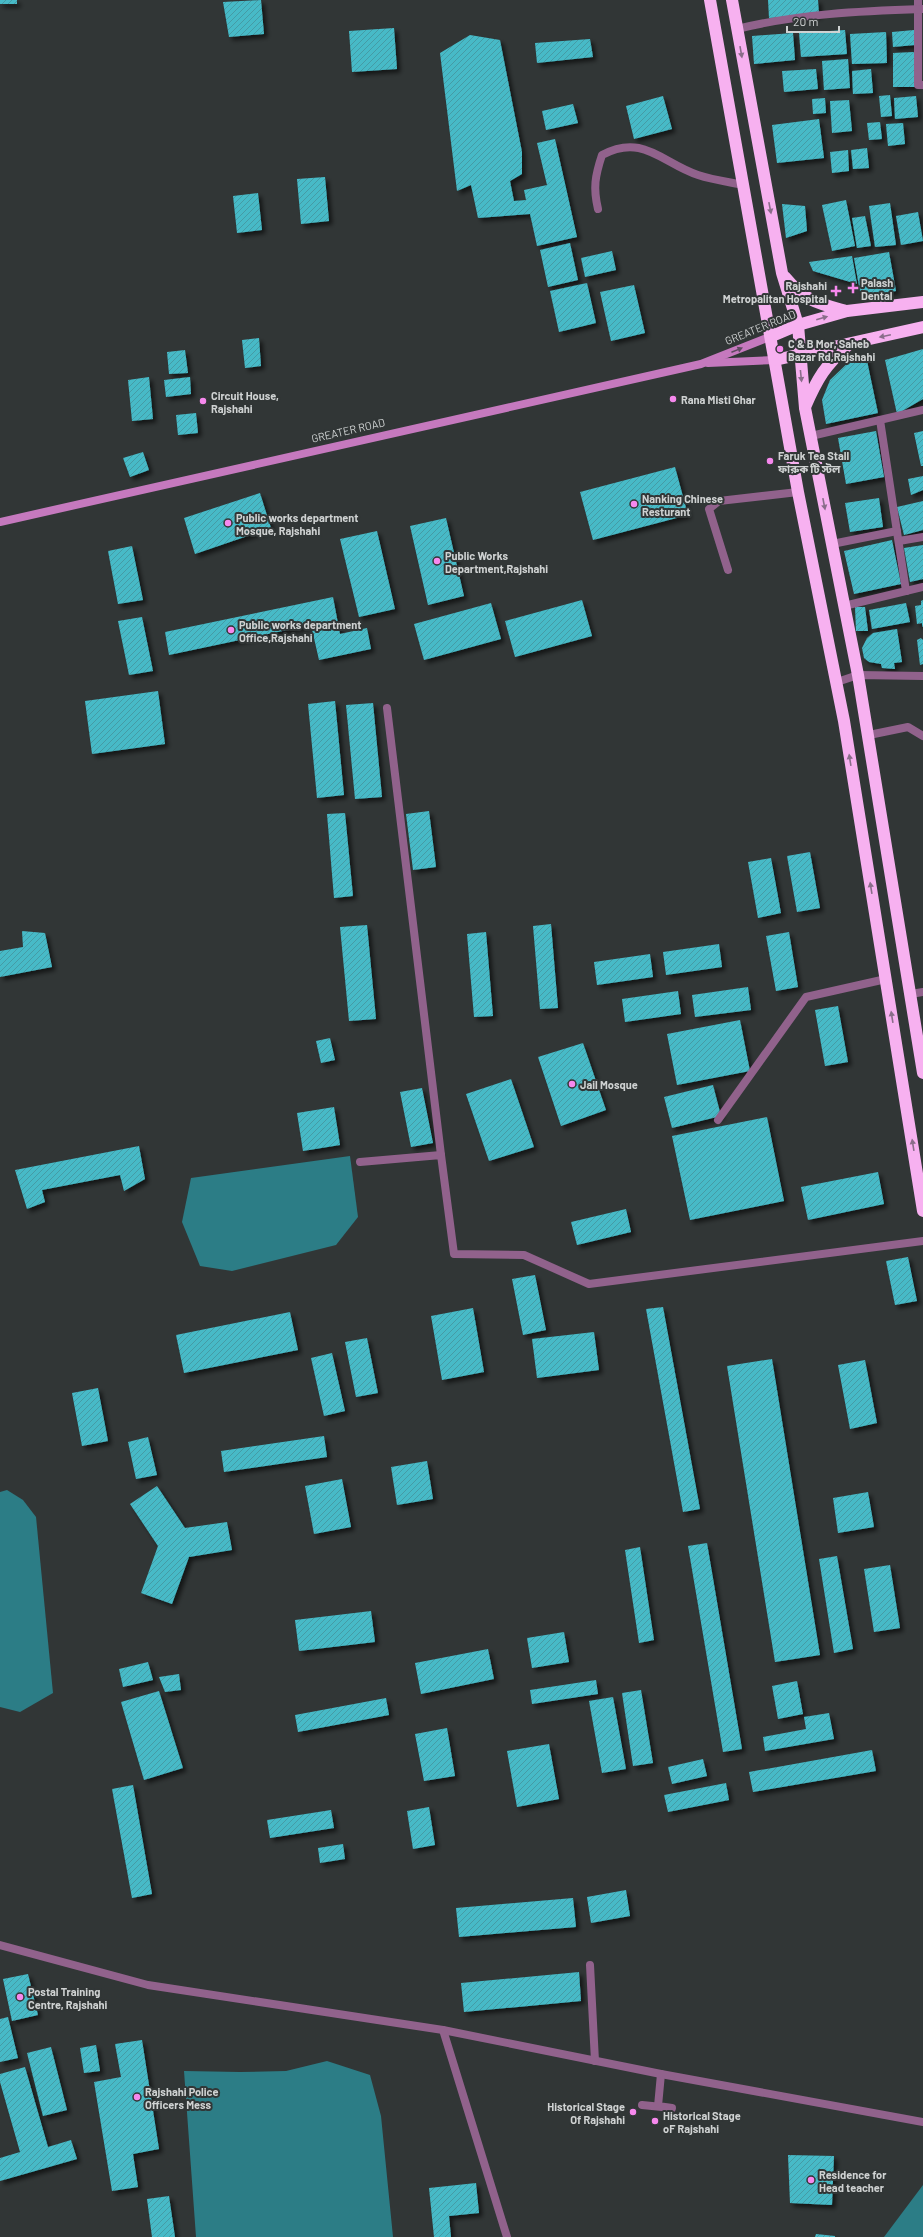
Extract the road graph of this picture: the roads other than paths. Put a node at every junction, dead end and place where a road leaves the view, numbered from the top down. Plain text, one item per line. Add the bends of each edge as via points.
1 (710, 0) edge
2 (732, 0) edge
3 (918, 0) edge
4 (920, 9) edge
5 (737, 29) junction
6 (923, 85) edge
7 (765, 183) junction
8 (744, 185) junction
9 (598, 209) dead end
10 (782, 273) junction
11 (923, 302) edge
12 (847, 311) junction
13 (798, 325) junction
14 (923, 327) edge
15 (772, 336) junction
16 (850, 344) junction
17 (799, 356) junction
18 (775, 360) junction
19 (701, 364) junction
20 (805, 408) junction
21 (923, 410) edge
22 (880, 420) junction
23 (811, 436) junction
24 (798, 492) junction
25 (0, 522) edge
26 (897, 531) junction
27 (923, 537) edge
28 (898, 541) junction
29 (832, 544) junction
30 (728, 570) dead end
31 (923, 587) edge
32 (906, 591) junction
33 (844, 606) junction
34 (858, 675) junction
35 (923, 676) edge
36 (837, 682) junction
37 (387, 708) dead end
38 (868, 735) junction
39 (923, 736) edge
40 (886, 979) junction
41 (917, 993) edge
42 (923, 1073) edge
43 (718, 1120) dead end
44 (441, 1155) junction
45 (360, 1162) dead end
46 (923, 1211) edge
47 (923, 1241) edge
48 (0, 1945) edge
49 (590, 1965) dead end
50 (443, 2030) junction
51 (595, 2061) junction
52 (661, 2074) junction
53 (642, 2105) dead end
54 (923, 2122) edge
55 (507, 2237) edge

1 - 8 highway
2 - 5 highway
3 - 4 street
4 - 5 street via 866,10 771,20
4 - 6 street via 918,85
5 -> 7 highway
7 - 8 highway
7 -> 10 highway
8 - 9 street via 698,175 638,147 617,147 602,155 597,170 594,191
8 - 15 highway
10 - 12 highway via 798,292 819,303
10 - 13 highway
11 - 12 highway, GREATER ROAD
13 -> 12 highway, GREATER ROAD
13 - 15 highway, GREATER ROAD
13 - 17 highway
14 -> 16 highway, GREATER ROAD
15 - 18 highway
19 -> 15 street, GREATER ROAD
16 - 17 highway, GREATER ROAD
16 - 20 highway via 829,362 817,379
17 - 18 highway, GREATER ROAD
17 -> 20 highway
18 - 19 street, GREATER ROAD
18 - 24 highway
19 - 25 street, GREATER ROAD
20 - 23 highway
21 - 22 street
22 - 23 street
22 - 26 street
23 -> 29 highway
24 - 30 street via 719,501 709,509
24 - 36 highway
26 - 28 street
26 - 29 street
27 - 28 street
28 - 32 street
29 - 33 highway
31 - 32 street
32 - 33 street
33 - 34 highway
34 - 35 street
34 - 36 street
34 - 38 highway
40 -> 36 highway
37 - 44 street
38 - 39 street via 908,727
38 - 41 highway
40 - 43 street via 806,997
46 -> 40 highway
41 - 42 highway
44 - 45 street
44 - 47 street via 454,1254 524,1255 589,1284
48 - 50 street via 148,1985
49 - 51 street
50 - 51 street
50 - 55 street
51 - 52 street
52 - 53 street via 658,2106 672,2108
52 - 54 street

